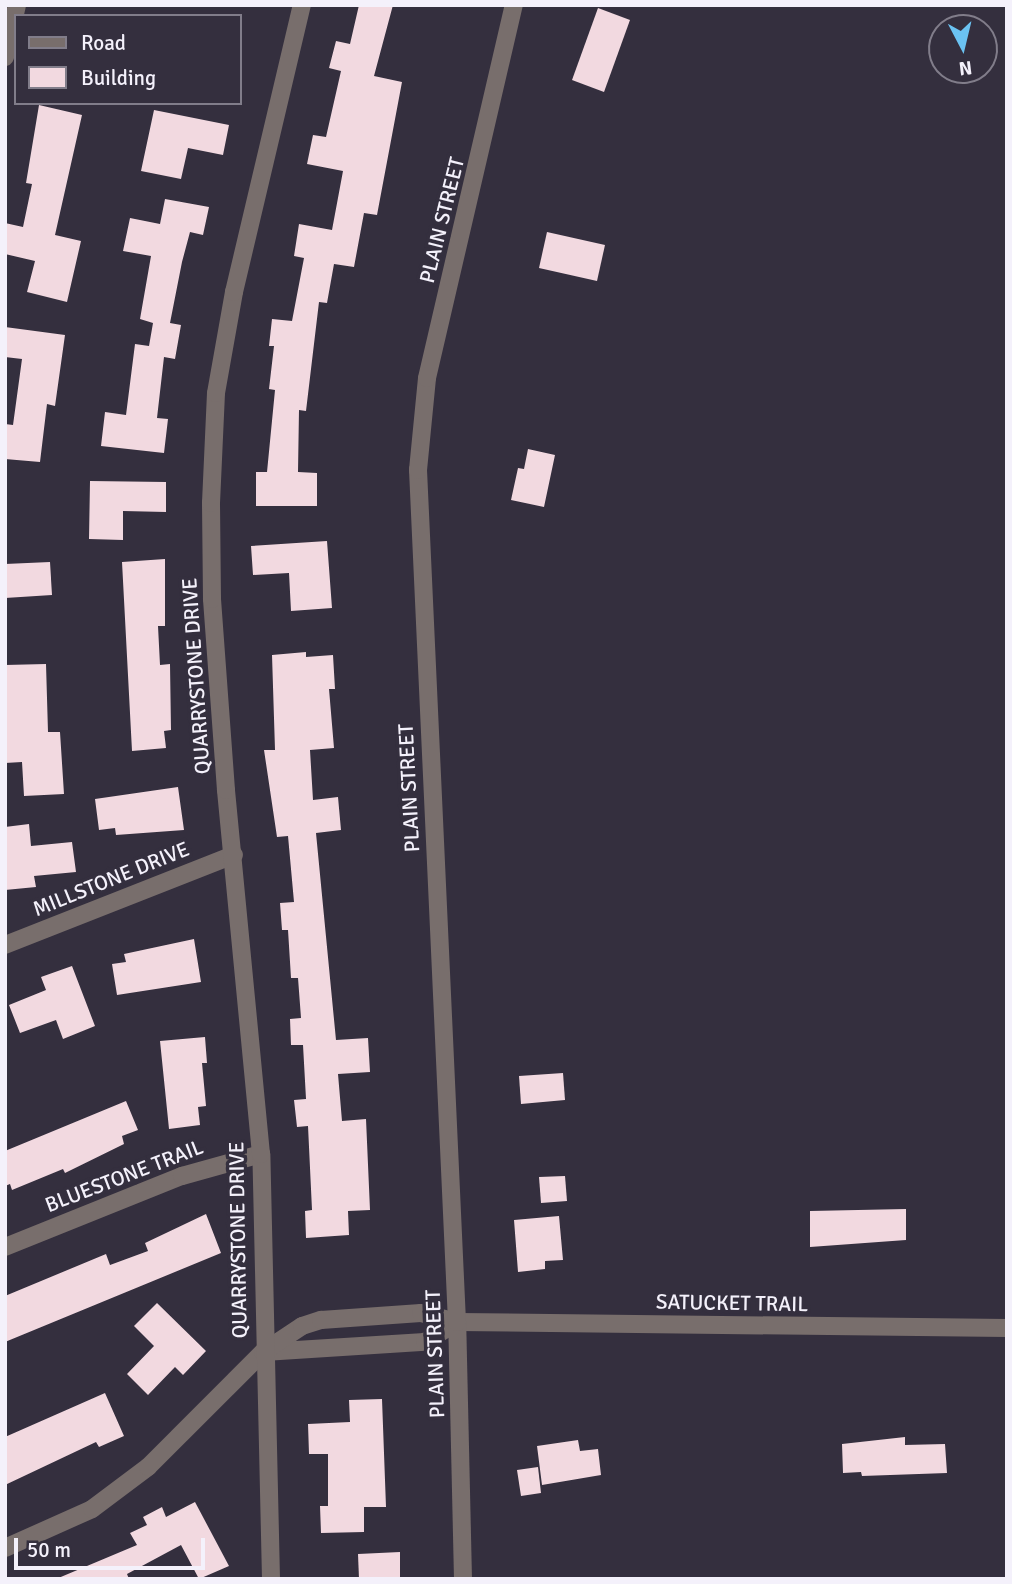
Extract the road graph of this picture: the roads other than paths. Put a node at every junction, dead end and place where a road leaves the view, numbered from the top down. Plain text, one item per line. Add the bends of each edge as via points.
1 (302, 5) edge
2 (514, 5) edge
3 (14, 18) edge
4 (5, 57) edge
5 (233, 855) junction
6 (5, 945) edge
7 (261, 1154) junction
8 (5, 1247) edge
9 (457, 1322) junction
10 (1007, 1328) edge
11 (263, 1352) junction
12 (5, 1548) edge
13 (271, 1579) edge
14 (463, 1579) edge

1 - 5 street, QUARRYSTONE DRIVE via 234,292 216,393 212,599
2 - 9 street, PLAIN STREET via 429,368 419,440 419,538
3 - 4 street
5 - 6 street, MILLSTONE DRIVE
5 - 7 street, QUARRYSTONE DRIVE
7 - 8 street, BLUESTONE TRAIL via 182,1177
7 - 11 street, QUARRYSTONE DRIVE
9 - 10 street, SATUCKET TRAIL
9 - 11 street via 425,1342
9 - 11 street, SATUCKET TRAIL via 421,1313 321,1320 302,1326
9 - 14 street, PLAIN STREET
11 - 12 street, SATUCKET TRAIL via 148,1467 92,1509
11 - 13 street, QUARRYSTONE DRIVE

